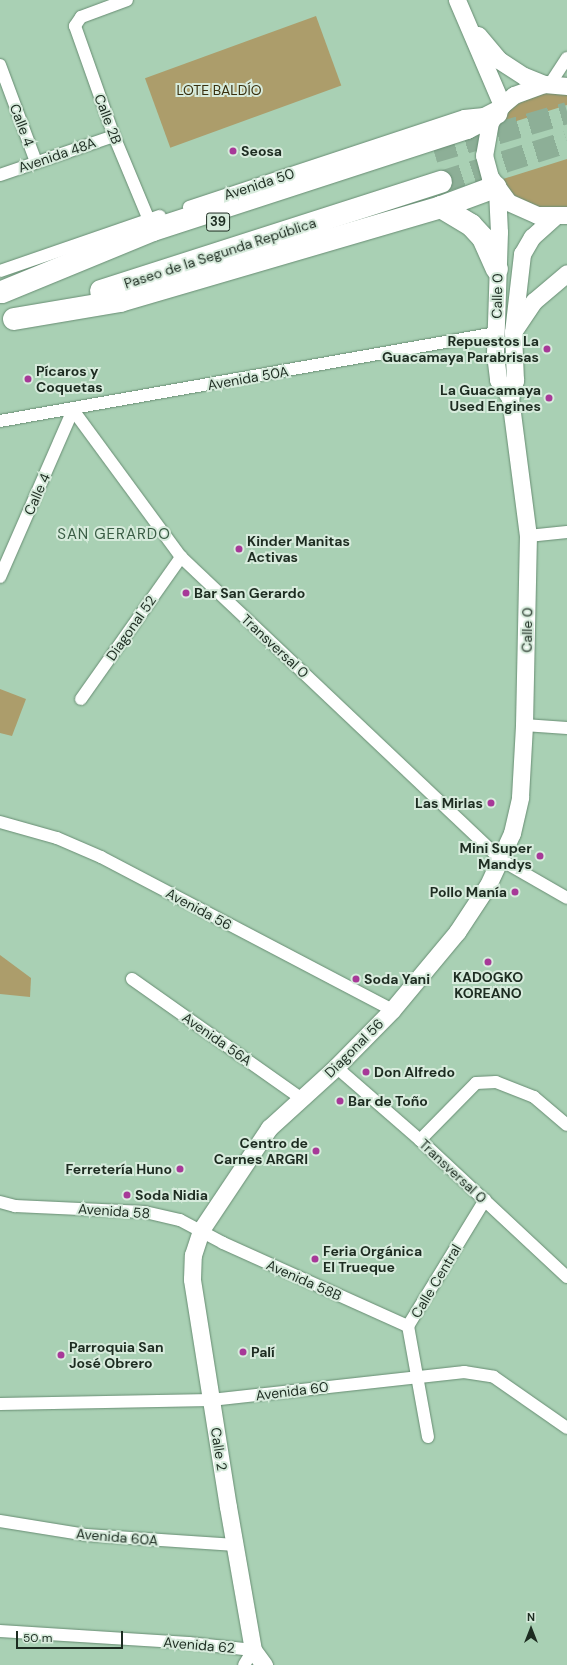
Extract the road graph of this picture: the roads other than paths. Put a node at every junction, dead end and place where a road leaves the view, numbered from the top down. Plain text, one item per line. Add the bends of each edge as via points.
1 (126, 0) edge
2 (460, 7) edge
3 (567, 58) edge
4 (0, 65) edge
5 (547, 84) junction
6 (567, 86) edge
7 (499, 109) junction
8 (114, 136) junction
9 (434, 152) tunnel mouth
10 (36, 162) junction
11 (0, 174) edge
12 (441, 182) tunnel mouth
13 (496, 188) junction
14 (441, 207) junction
15 (560, 216) edge
16 (149, 220) junction
17 (497, 269) junction
18 (0, 270) edge
19 (567, 273) edge
20 (516, 288) junction
21 (1, 292) edge
22 (543, 293) junction
23 (7, 322) edge
24 (513, 332) junction
25 (496, 333) junction
26 (510, 398) junction
27 (73, 410) junction
28 (0, 421) edge
29 (567, 532) edge
30 (528, 536) junction
31 (181, 557) junction
32 (0, 577) edge
33 (81, 699) dead end
34 (524, 725) junction
35 (567, 728) edge
36 (0, 822) edge
37 (501, 860) junction
38 (567, 898) edge
39 (132, 980) dead end
40 (392, 1010) junction
41 (336, 1067) junction
42 (301, 1098) junction
43 (567, 1124) edge
44 (420, 1140) junction
45 (485, 1200) junction
46 (0, 1202) edge
47 (202, 1230) junction
48 (567, 1277) edge
49 (408, 1326) junction
50 (418, 1376) junction
51 (211, 1400) junction
52 (0, 1404) edge
53 (567, 1428) edge
54 (428, 1437) dead end
55 (0, 1521) edge
56 (236, 1545) junction
57 (0, 1631) edge
58 (253, 1650) junction
59 (244, 1665) edge
60 (264, 1665) edge

1 - 8 street, Calle 2B via 81,17 75,26
2 - 5 main road via 486,46 499,60 524,76
2 - 7 main road
3 - 5 street
4 - 10 street, Calle 4
5 - 6 main road
5 - 7 main road via 521,92
7 - 13 main road via 486,133 484,155
7 - 16 street, Avenida 50 via 464,116
7 - 21 highway via 467,128 153,230
8 - 10 street, Avenida 48A
8 - 16 street, Calle 2B
9 - 21 highway, 39
10 - 11 street, Avenida 48A
12 - 23 highway, Paseo de la Segunda República / 39
13 - 14 highway
13 - 15 main road via 508,202 522,210
13 - 17 main road, Calle 0
14 - 17 highway via 457,214 479,233 492,253
14 - 23 highway via 120,301
15 - 20 main road, Calle 0 via 532,237 522,254
16 - 18 street, Avenida 50
17 - 25 main road, Calle 0
19 - 22 main road
20 - 22 main road via 529,293
20 - 24 main road, Calle 0
22 - 24 main road via 526,311
24 - 26 main road, Calle 0 via 515,380
25 - 26 main road, Calle 0 via 498,380
25 - 27 street, Avenida 50A
26 - 30 main road, Calle 0
27 - 28 street, Avenida 50A
27 - 31 street, Transversal 0
27 - 32 street, Calle 4
29 - 30 street
30 - 34 main road, Calle 0
31 - 33 street, Diagonal 52
31 - 37 street, Transversal 0
34 - 35 street
34 - 37 main road, Calle 0 via 520,797 512,833
36 - 40 street, Avenida 56 via 56,838 101,857
37 - 38 street
37 - 40 main road, Diagonal 56 via 457,932
39 - 42 street, Avenida 56A
40 - 41 main road, Diagonal 56
41 - 42 main road, Diagonal 56
41 - 44 street, Transversal 0
42 - 47 main road, Diagonal 56 via 269,1128
43 - 44 street via 534,1097 496,1082 476,1082
44 - 45 street, Transversal 0
45 - 48 street, Transversal 0
45 - 49 street, Calle Central
46 - 47 street, Avenida 58 via 15,1206 145,1212 180,1220
47 - 49 street, Avenida 58B via 223,1243
47 - 51 main road, Calle 2 via 193,1254 192,1279
49 - 50 street, Calle Central
50 - 51 street, Avenida 60
50 - 53 street, Avenida 60 via 464,1372 494,1377
50 - 54 street, Calle Central
51 - 52 street, Avenida 60
51 - 56 main road, Calle 2
55 - 56 street, Avenida 60A via 86,1535
56 - 58 main road, Calle 2
57 - 58 street, Avenida 62 via 189,1643
58 - 59 street
58 - 60 main road

